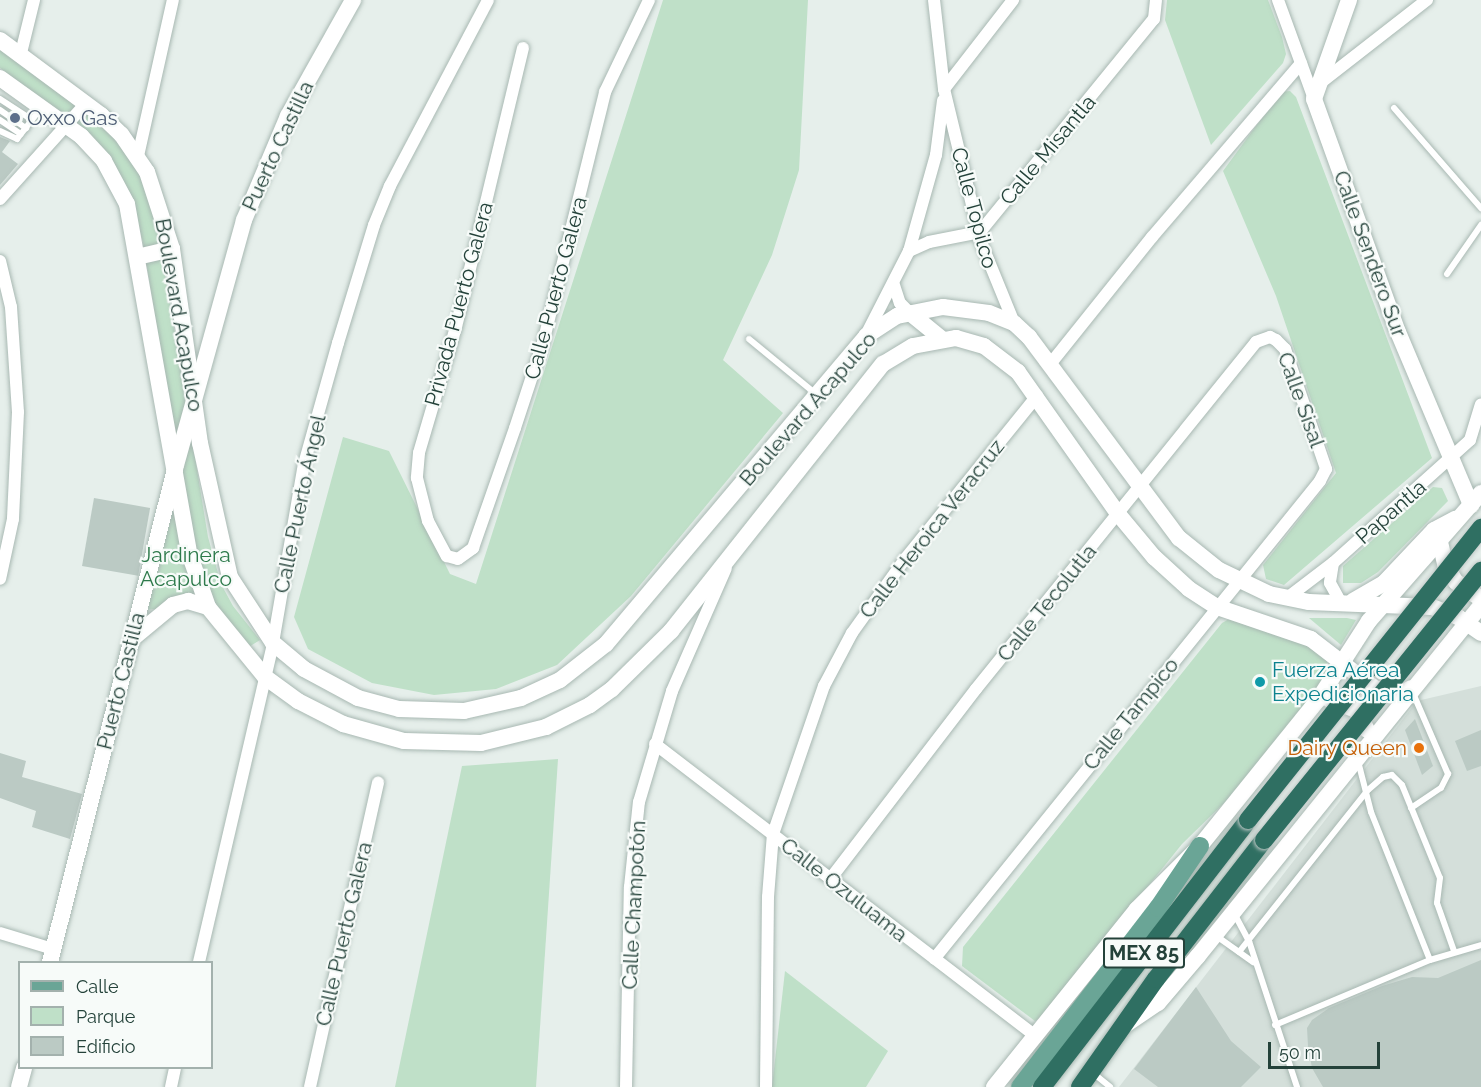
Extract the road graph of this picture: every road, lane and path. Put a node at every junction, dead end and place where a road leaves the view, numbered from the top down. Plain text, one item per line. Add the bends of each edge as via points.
1 (34, 0) edge
2 (173, 0) edge
3 (353, 0) edge
4 (488, 0) edge
5 (649, 0) edge
6 (934, 0) edge
7 (1013, 0) edge
8 (1278, 0) edge
9 (1349, 0) edge
10 (1427, 0) edge
11 (1157, 4) edge
12 (0, 40) edge
13 (523, 48) dead end
14 (20, 57) junction
15 (1301, 63) junction
16 (0, 78) edge
17 (944, 89) junction
18 (1316, 92) junction
19 (0, 99) edge
20 (86, 103) junction
21 (1394, 108) dead end
22 (0, 110) edge
23 (37, 114) junction
24 (0, 120) edge
25 (67, 124) junction
26 (0, 131) edge
27 (24, 131) junction
28 (138, 156) junction
29 (0, 199) edge
30 (1481, 208) edge
31 (1481, 225) edge
32 (980, 232) junction
33 (172, 249) junction
34 (909, 251) junction
35 (137, 257) junction
36 (0, 261) edge
37 (1447, 274) dead end
38 (894, 285) junction
39 (910, 313) junction
40 (1014, 322) junction
41 (866, 336) junction
42 (1269, 336) joint
43 (749, 339) dead end
44 (942, 339) junction
45 (1051, 363) junction
46 (816, 394) junction
47 (1037, 396) junction
48 (195, 401) junction
49 (1481, 405) edge
50 (1449, 460) junction
51 (175, 469) junction
52 (1326, 469) joint
53 (1139, 484) junction
54 (1476, 499) edge
55 (1119, 515) junction
56 (1459, 518) junction
57 (1481, 528) edge
58 (1440, 542) junction
59 (447, 556) joint
60 (729, 560) junction
61 (1333, 563) junction
62 (1481, 571) edge
63 (0, 575) edge
64 (1242, 583) junction
65 (1287, 598) junction
66 (1481, 599) edge
67 (1345, 603) junction
68 (1387, 603) junction
69 (1417, 605) junction
70 (1481, 605) edge
71 (208, 607) junction
72 (1217, 608) junction
73 (1467, 622) junction
74 (1481, 633) edge
75 (132, 639) junction
76 (1449, 642) junction
77 (273, 643) junction
78 (1342, 664) junction
79 (265, 677) junction
80 (1411, 688) junction
81 (1318, 700) junction
82 (1369, 743) junction
83 (655, 744) junction
84 (1357, 757) junction
85 (378, 782) dead end
86 (1368, 790) junction
87 (1411, 808) junction
88 (773, 834) junction
89 (1200, 846) junction
90 (831, 878) junction
91 (1233, 912) junction
92 (0, 933) edge
93 (1215, 934) junction
94 (1249, 940) junction
95 (1481, 945) edge
96 (1454, 951) junction
97 (1239, 952) junction
98 (51, 956) edge
99 (934, 959) junction
100 (1431, 960) junction
101 (199, 961) edge
102 (1254, 962) junction
103 (1275, 1025) junction
104 (1119, 1029) junction
105 (1035, 1035) junction
106 (24, 1069) edge
107 (175, 1069) edge
108 (1090, 1071) junction
109 (19, 1087) edge
110 (171, 1087) edge
111 (310, 1087) edge
112 (626, 1087) edge
113 (766, 1087) edge
114 (994, 1087) edge
115 (1020, 1087) edge
116 (1042, 1087) edge
117 (1080, 1087) edge
118 (1110, 1087) edge
119 (1296, 1087) edge

1 - 14 street
2 - 28 street
3 - 48 main road, Puerto Castilla via 288,116 256,184
4 - 77 street, Calle Puerto Ángel via 421,123 374,225 304,464
5 - 59 street, Calle Puerto Galera via 605,92 543,343 479,533 465,556
6 - 17 street, Calle Topilco
7 - 17 street
8 - 15 street, Calle Sendero Sur
9 - 18 main road
10 - 18 street
11 - 32 street, Calle Misantla via 1154,19
12 - 14 main road, Boulevard Acapulco
13 - 59 street, Privada Puerto Galera via 456,327 418,453 421,501
14 - 20 main road, Boulevard Acapulco
15 - 18 street, Calle Sendero Sur
15 - 45 street via 1152,237
16 - 23 main road, Boulevard Acapulco
17 - 32 street, Calle Topilco
17 - 34 street, Calle Topilco via 936,155
18 - 50 main road, Calle Sendero Sur via 1398,332
19 - 23 lane
20 - 25 street
20 - 28 main road, Boulevard Acapulco
21 - 30 lane
22 - 27 lane
23 - 25 main road, Boulevard Acapulco
23 - 27 lane
24 - 27 lane
25 - 29 street
25 - 35 main road, Boulevard Acapulco via 94,149 120,188 131,220
26 - 27 lane via 14,140
28 - 33 main road, Boulevard Acapulco via 160,203
31 - 37 lane
32 - 34 street via 929,242
32 - 40 street, Calle Topilco via 987,263
33 - 35 main road
33 - 48 main road, Boulevard Acapulco
34 - 38 street, Calle Topilco
35 - 51 main road, Boulevard Acapulco
36 - 63 street via 11,307 18,412 13,519
38 - 39 street via 900,303
38 - 41 street, Calle Topilco
39 - 40 main road, Boulevard Acapulco via 958,307
39 - 41 main road, Boulevard Acapulco via 883,323
39 - 44 main road
40 - 45 main road
41 - 46 main road, Boulevard Acapulco
42 - 52 street, Calle Sisal via 1285,349
42 - 53 street, Calle Tecolutla via 1256,342
43 - 46 lane
44 - 47 main road, Boulevard Acapulco via 970,340 984,346 1018,372
44 - 60 main road, Boulevard Acapulco via 913,345 883,364
45 - 53 main road
46 - 77 main road, Boulevard Acapulco via 606,644 560,680 485,708 442,712 377,704 304,669
47 - 55 main road, Boulevard Acapulco
47 - 88 street, Calle Heroica Veracruz via 905,559 852,633 824,686
48 - 51 main road, Puerto Castilla
48 - 77 main road, Boulevard Acapulco via 225,563 242,600
49 - 50 street, Papantla via 1470,440
50 - 54 main road, Calle Sendero Sur
50 - 61 street, Papantla
51 - 71 main road, Boulevard Acapulco via 189,553
51 - 75 main road, Puerto Castilla
52 - 64 street, Calle Tampico via 1311,495
53 - 55 street, Calle Tecolutla
53 - 64 main road via 1179,538
54 - 56 main road
55 - 72 main road, Boulevard Acapulco via 1172,574
55 - 90 street, Calle Tecolutla via 976,689
56 - 58 main road
56 - 67 main road via 1434,530 1384,584
57 - 116 highway, MEX 85, bridge
58 - 66 main road via 1445,564 1456,582
58 - 68 main road
60 - 79 main road, Boulevard Acapulco via 670,631 612,689 570,716 522,735 481,743 404,741 343,724 298,701
60 - 83 street, Calle Champotón via 672,692
61 - 65 street, Papantla
61 - 67 street via 1332,590
62 - 104 highway, MEX 85, bridge via 1264,840
64 - 65 main road
64 - 72 street, Calle Tampico
65 - 67 main road
67 - 68 main road
68 - 69 main road
68 - 78 main road via 1359,634
69 - 73 main road via 1446,611
69 - 76 main road
70 - 73 main road
71 - 75 main road via 188,602 173,605
71 - 79 main road, Boulevard Acapulco
72 - 78 main road, Boulevard Acapulco via 1311,639
72 - 99 street, Calle Tampico
73 - 74 main road
73 - 76 main road
75 - 98 main road, Puerto Castilla
76 - 80 main road
77 - 79 street, Calle Puerto Ángel
78 - 80 main road via 1376,689 1395,693
78 - 81 main road
79 - 101 street, Calle Puerto Ángel
80 - 82 main road
80 - 87 lane via 1448,774 1441,788
81 - 82 main road via 1337,700 1356,710 1365,722
81 - 89 main road
82 - 84 main road
83 - 88 street, Calle Ozuluama
83 - 112 street, Calle Champotón via 639,802 630,887
84 - 86 lane
84 - 91 main road
85 - 111 street, Calle Puerto Galera
86 - 87 lane via 1392,775 1398,779
86 - 94 lane
86 - 100 lane via 1371,812
87 - 96 lane via 1440,878 1437,903
88 - 90 street, Calle Ozuluama
88 - 113 street, Calle Heroica Veracruz via 768,897
89 - 105 main road via 1137,909
89 - 115 main road via 1158,908
90 - 99 street, Calle Ozuluama
91 - 93 main road
91 - 94 lane
92 - 98 street
93 - 97 lane
93 - 104 main road via 1158,1003
94 - 97 lane
94 - 102 lane
95 - 96 lane
96 - 100 lane
97 - 102 lane
99 - 105 street, Calle Ozuluama
100 - 103 lane
102 - 103 lane
103 - 119 lane
104 - 108 highway, MEX 85
105 - 114 main road
106 - 109 main road
107 - 110 street
108 - 117 highway, MEX 85
108 - 118 lane

